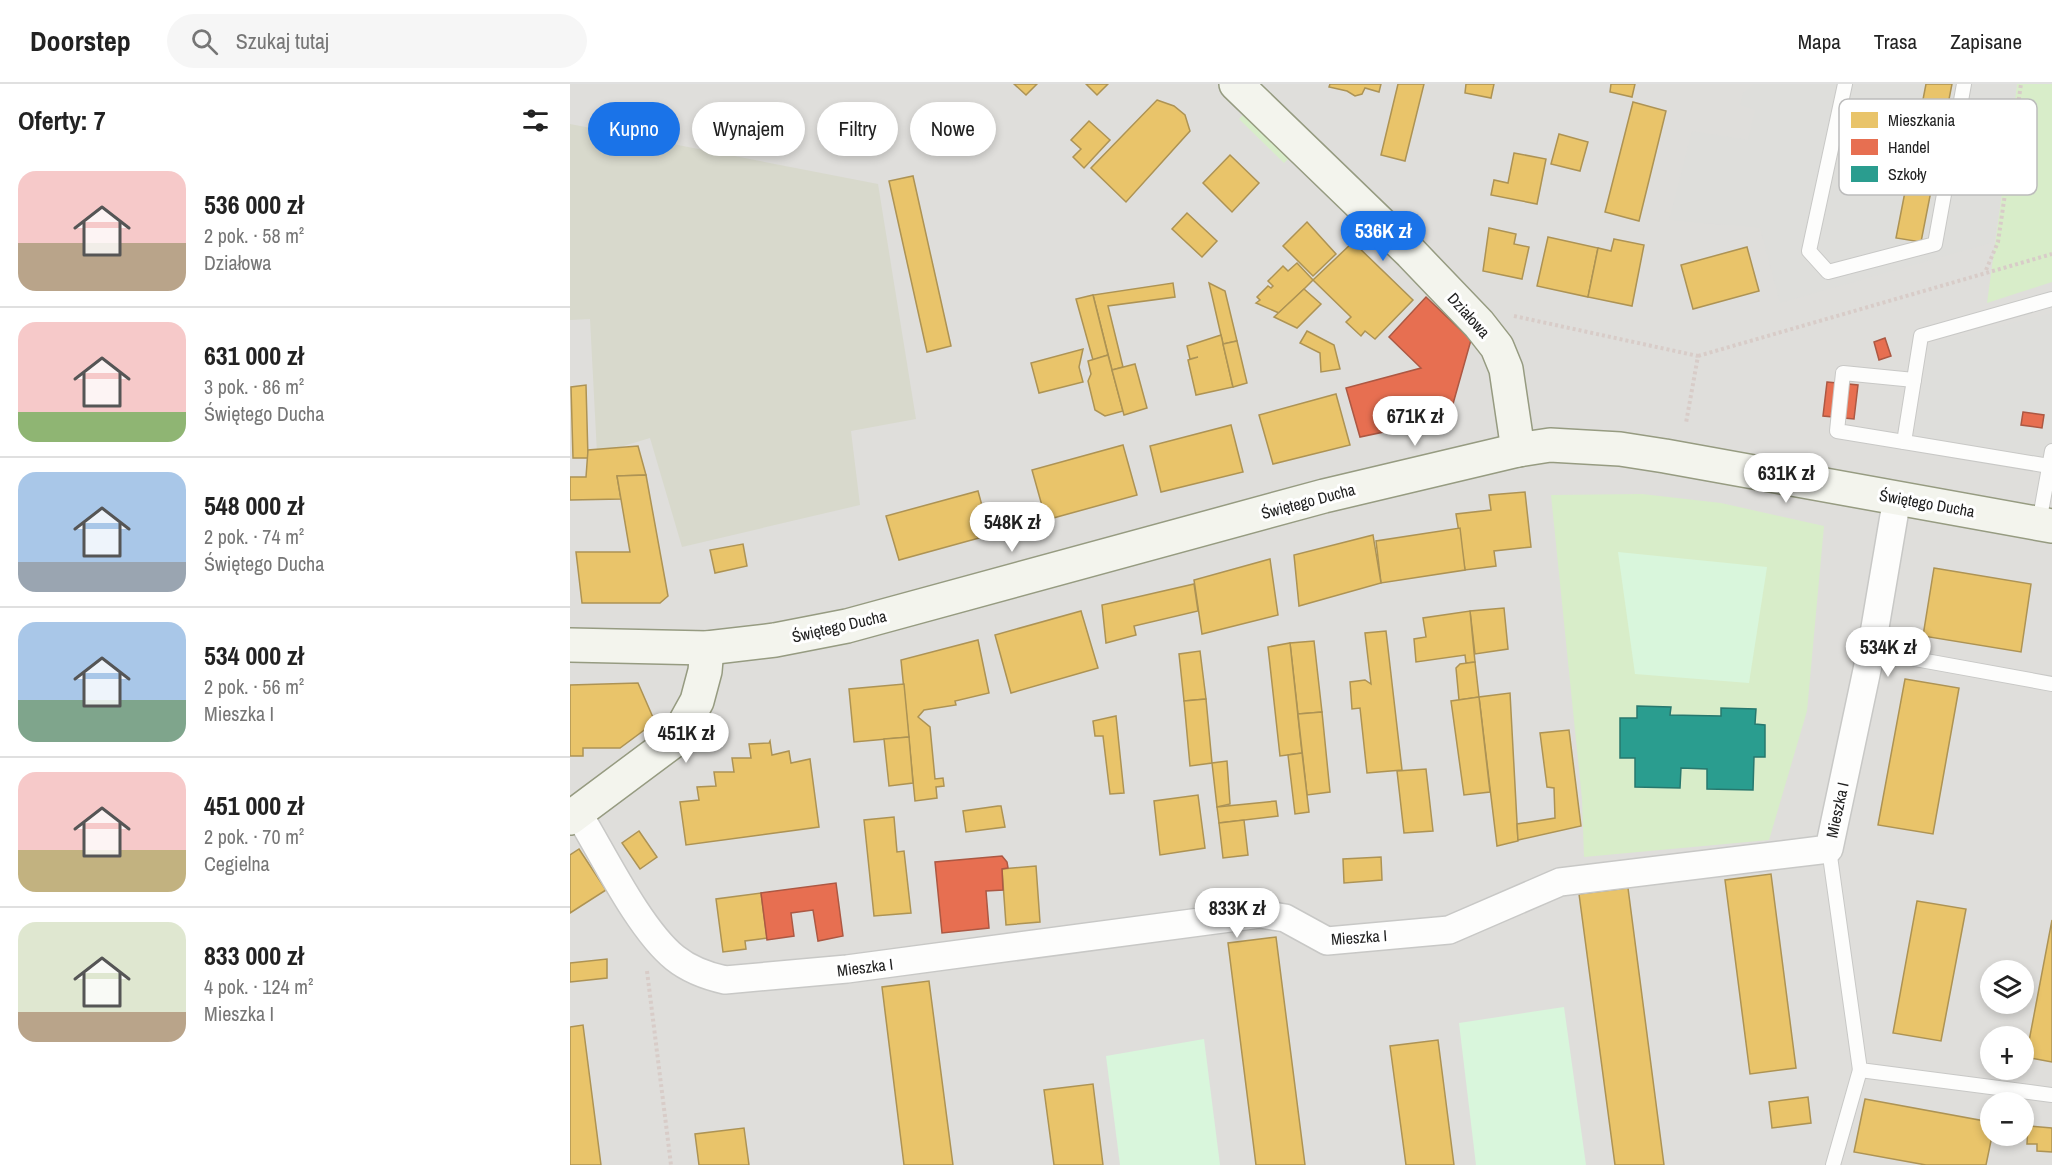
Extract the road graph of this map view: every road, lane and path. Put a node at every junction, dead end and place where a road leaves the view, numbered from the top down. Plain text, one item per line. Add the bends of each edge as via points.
1 (1236, 84) edge
2 (1845, 84) edge
3 (1964, 84) edge
4 (2021, 84) edge
5 (1842, 99) edge
6 (1961, 99) edge
7 (2019, 99) edge
8 (1839, 112) edge
9 (1944, 195) edge
10 (2005, 195) edge
11 (2052, 254) edge
12 (1985, 271) junction
13 (2052, 299) edge
14 (1514, 315) dead end
15 (1698, 356) junction
16 (1914, 380) junction
17 (1686, 423) dead end
18 (1904, 442) junction
19 (1518, 450) junction
20 (2052, 451) edge
21 (2049, 466) junction
22 (1897, 498) junction
23 (2045, 525) edge
24 (570, 645) edge
25 (706, 648) junction
26 (1871, 651) junction
27 (2052, 684) edge
28 (574, 815) edge
29 (1829, 849) junction
30 (652, 952) junction
31 (1860, 1070) junction
32 (2052, 1095) edge
33 (670, 1165) edge
34 (1833, 1165) edge

1 - 19 street, Działowa via 1411,253 1497,347 1506,369
2 - 5 lane
3 - 6 lane
4 - 7 path
8 - 9 lane via 1809,251 1828,272 1935,244
10 - 12 path via 1998,242
11 - 12 path
12 - 15 path
13 - 16 lane via 1921,336
14 - 15 path
15 - 17 path
16 - 18 lane
16 - 18 lane via 1843,373 1836,431
18 - 21 lane
19 - 22 street, Świętego Ducha via 1550,445 1620,449
19 - 25 street, Świętego Ducha via 1313,499 847,626
20 - 21 lane
21 - 23 lane
22 - 23 street, Świętego Ducha
22 - 26 street, Mieszka I
24 - 25 street, Świętego Ducha
25 - 28 street via 698,701 676,739
26 - 27 lane
26 - 29 street, Mieszka I
28 - 30 street, Mieszka I
29 - 30 street, Mieszka I via 1560,882 1449,930 1327,941 1285,918 1260,914 847,969 725,980 706,976
29 - 31 lane
30 - 33 path
31 - 32 lane
31 - 34 lane

